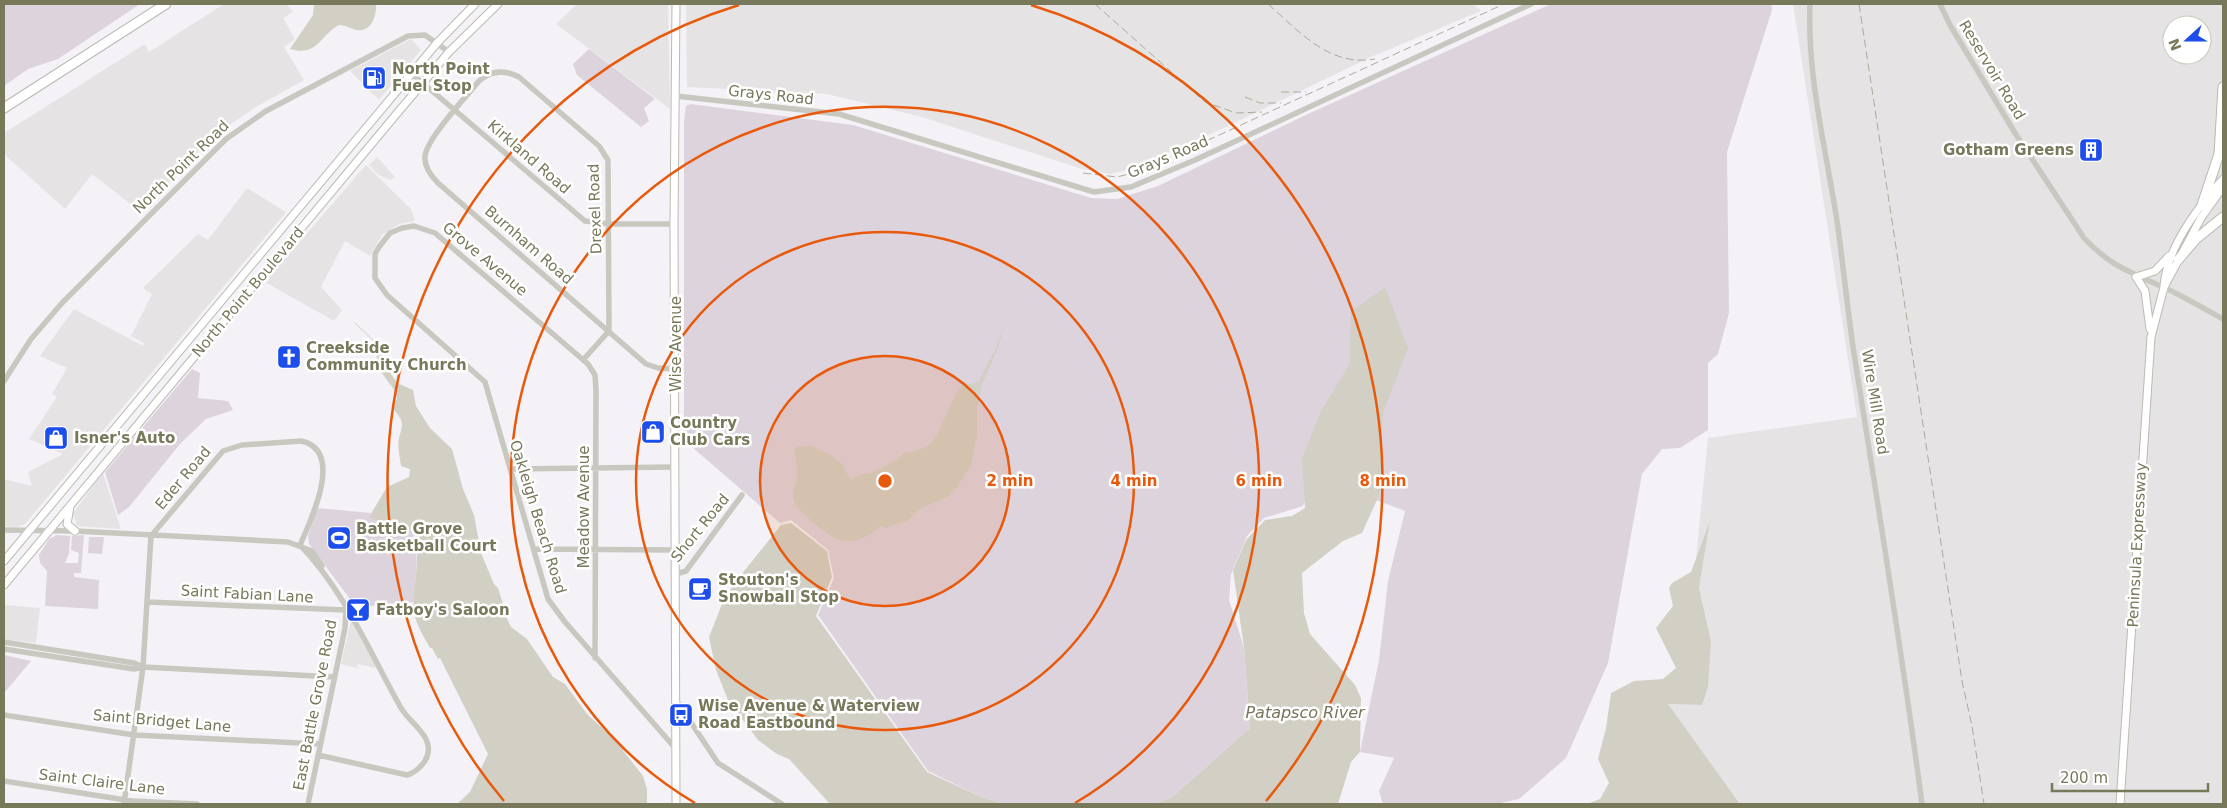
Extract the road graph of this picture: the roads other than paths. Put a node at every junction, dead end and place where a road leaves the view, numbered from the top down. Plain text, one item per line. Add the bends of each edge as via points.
1 (166, 4) edge
2 (475, 4) edge
3 (498, 4) edge
4 (676, 4) edge
5 (1531, 4) edge
6 (1810, 4) edge
7 (1940, 4) edge
8 (437, 43) junction
9 (449, 52) junction
10 (411, 73) junction
11 (423, 82) junction
12 (2223, 87) edge
13 (676, 96) junction
14 (4, 108) edge
15 (456, 110) junction
16 (2223, 179) edge
17 (2223, 187) edge
18 (2202, 205) junction
19 (2223, 217) edge
20 (610, 224) junction
21 (674, 224) junction
22 (2177, 246) junction
23 (2178, 260) junction
24 (2136, 277) junction
25 (2164, 287) junction
26 (384, 292) joint
27 (2223, 319) edge
28 (609, 331) junction
29 (2150, 336) junction
30 (584, 360) junction
31 (676, 369) junction
32 (4, 381) edge
33 (128, 412) junction
34 (139, 421) junction
35 (675, 467) junction
36 (596, 468) junction
37 (510, 469) junction
38 (742, 495) dead end
39 (72, 503) junction
40 (4, 530) edge
41 (30, 530) junction
42 (48, 531) junction
43 (75, 531) junction
44 (151, 536) junction
45 (300, 545) junction
46 (534, 549) junction
47 (596, 549) junction
48 (675, 550) junction
49 (4, 561) edge
50 (676, 574) junction
51 (4, 585) edge
52 (146, 602) junction
53 (346, 610) junction
54 (4, 642) edge
55 (4, 649) edge
56 (595, 658) junction
57 (144, 667) junction
58 (334, 677) junction
59 (676, 700) junction
60 (4, 716) edge
61 (134, 735) junction
62 (320, 744) junction
63 (676, 749) junction
64 (318, 755) junction
65 (4, 781) edge
66 (124, 802) edge
67 (197, 804) edge
68 (308, 804) edge
69 (676, 804) edge
70 (782, 804) edge
71 (1922, 804) edge
72 (2120, 804) edge

1 - 14 highway
2 - 8 main road, North Point Boulevard
3 - 9 main road, North Point Boulevard
4 - 13 main road, Wise Avenue
5 - 13 street, Grays Road via 1196,160 1131,188 1114,191 1094,192 839,114
6 - 71 street, Wire Mill Road via 1810,42 1816,88
7 - 24 street, Reservoir Road via 2076,228 2095,250
8 - 9 street, North Point Road
8 - 10 main road, North Point Boulevard
8 - 32 street, North Point Road via 421,34 408,36 266,111 226,139 62,303 31,339
9 - 11 main road, North Point Boulevard
10 - 11 street, Kirkland Road
10 - 33 main road, North Point Boulevard
11 - 15 street, Kirkland Road
11 - 34 main road, North Point Boulevard
12 - 18 highway via 2220,154
13 - 21 main road, Wise Avenue
15 - 20 street, Kirkland Road via 579,218 591,223
15 - 20 street, Drexel Road via 479,81 490,74 506,72 519,77 603,150 609,165
15 - 28 street, Burnham Road via 426,149 425,160 433,178
16 - 18 main road, Peninsula Expressway
17 - 23 main road, Peninsula Expressway
18 - 22 main road, Peninsula Expressway
19 - 23 highway via 2196,238
20 - 21 street, Kirkland Road
20 - 28 street, Drexel Road
21 - 31 main road, Wise Avenue
22 - 24 main road via 2155,271
22 - 25 main road, Peninsula Expressway via 2164,274
23 - 25 main road, Peninsula Expressway
24 - 25 street, Reservoir Road
24 - 29 main road via 2147,299
25 - 27 street, Reservoir Road
25 - 29 main road, Peninsula Expressway
26 - 30 street, Grove Avenue via 374,273 374,259 379,246 398,229 409,226 424,228 443,239
26 - 37 street, Oakleigh Beach Road via 484,379
28 - 30 street
28 - 31 street, Burnham Road via 650,366
29 - 72 main road, Peninsula Expressway
30 - 36 street, Meadow Avenue via 591,367 596,381
31 - 35 main road, Wise Avenue
33 - 34 main road
33 - 41 main road, North Point Boulevard
34 - 39 main road, North Point Boulevard
35 - 36 street
35 - 48 main road, Wise Avenue
36 - 37 street
36 - 47 street, Meadow Avenue
37 - 46 street, Oakleigh Beach Road
38 - 50 street, Short Road via 686,570
39 - 42 main road, North Point Boulevard
39 - 43 main road via 66,524
40 - 41 street
41 - 42 street
41 - 49 main road, North Point Boulevard
42 - 43 street
42 - 51 main road, North Point Boulevard
43 - 44 street
44 - 45 street
44 - 45 street, Eder Road via 223,450 242,445 301,441 318,452 324,468
44 - 52 street
45 - 53 street via 322,568
46 - 47 street
46 - 56 street, Oakleigh Beach Road via 551,605
47 - 48 street
47 - 56 street, Meadow Avenue
48 - 50 main road, Wise Avenue
50 - 59 main road, Wise Avenue
52 - 53 street, Saint Fabian Lane
52 - 57 street
53 - 58 street, East Battle Grove Road
53 - 64 street via 404,714 425,736 429,751 419,769 404,775
54 - 57 street
55 - 57 street via 134,669
56 - 63 street, Oakleigh Beach Road
57 - 58 street
57 - 61 street
58 - 62 street, East Battle Grove Road
59 - 63 main road, Wise Avenue
59 - 70 street via 718,763
60 - 61 street, Saint Bridget Lane
61 - 62 street, Saint Bridget Lane
61 - 66 street
62 - 64 street, East Battle Grove Road
63 - 69 main road, Wise Avenue
64 - 68 street, East Battle Grove Road
65 - 66 street, Saint Claire Lane
66 - 67 street, Saint Claire Lane

